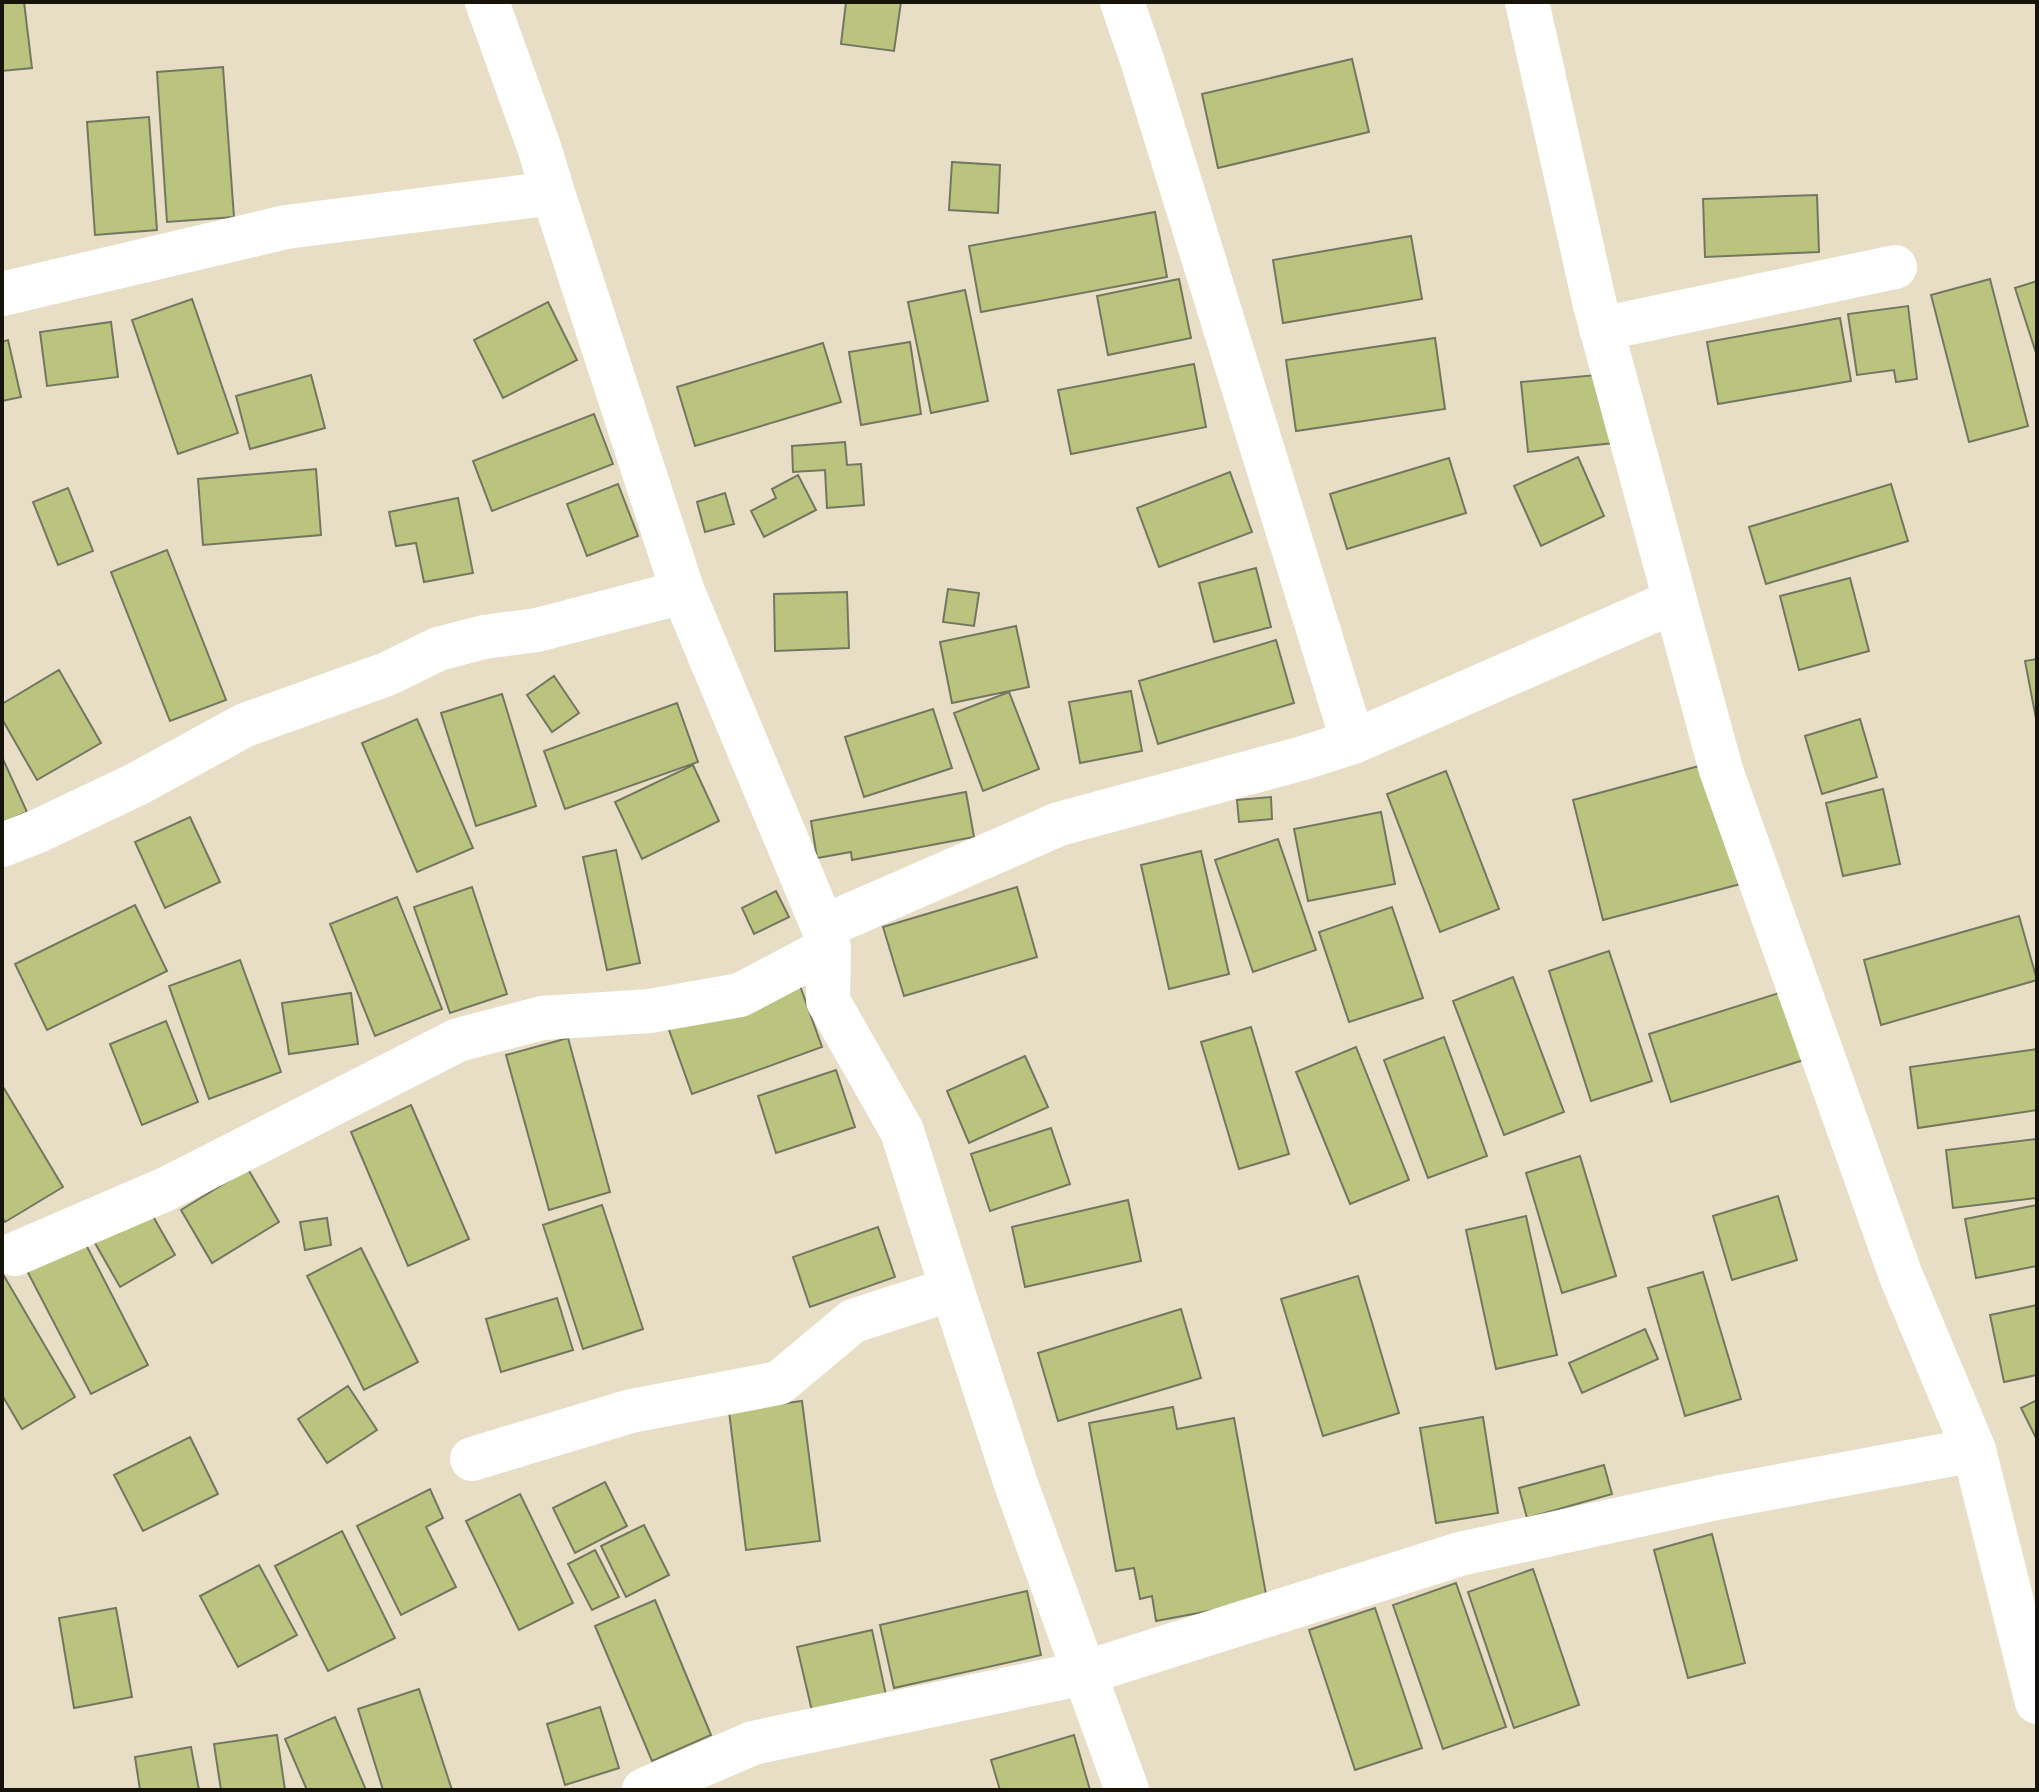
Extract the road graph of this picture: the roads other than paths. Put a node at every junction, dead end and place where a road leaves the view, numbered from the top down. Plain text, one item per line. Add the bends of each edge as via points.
1 (487, 2) edge
2 (1122, 2) edge
3 (1527, 2) edge
4 (553, 193) junction
5 (1895, 267) dead end
6 (2, 294) edge
7 (1601, 329) junction
8 (683, 592) junction
9 (1675, 601) junction
10 (1353, 742) junction
11 (2, 845) edge
12 (826, 938) junction
13 (15, 1254) dead end
14 (952, 1289) junction
15 (1974, 1450) junction
16 (472, 1459) dead end
17 (1084, 1673) junction
18 (2037, 1702) edge
19 (644, 1790) edge
20 (1127, 1790) edge

1 - 4 street
2 - 10 street
3 - 7 street
4 - 6 street via 286,227
4 - 8 street
5 - 7 street
7 - 9 street
8 - 11 street via 438,649 387,674 245,725 137,784
8 - 12 street
9 - 10 street
9 - 15 street via 1721,770 1901,1276
10 - 12 street via 1059,824
12 - 13 street via 740,995 650,1011 542,1018 458,1040 166,1189
12 - 14 street via 828,1001 902,1131
14 - 16 street via 853,1321 779,1383 631,1411
14 - 17 street
15 - 17 street via 1721,1497 1460,1554
15 - 18 street
17 - 19 street via 753,1743
17 - 20 street

